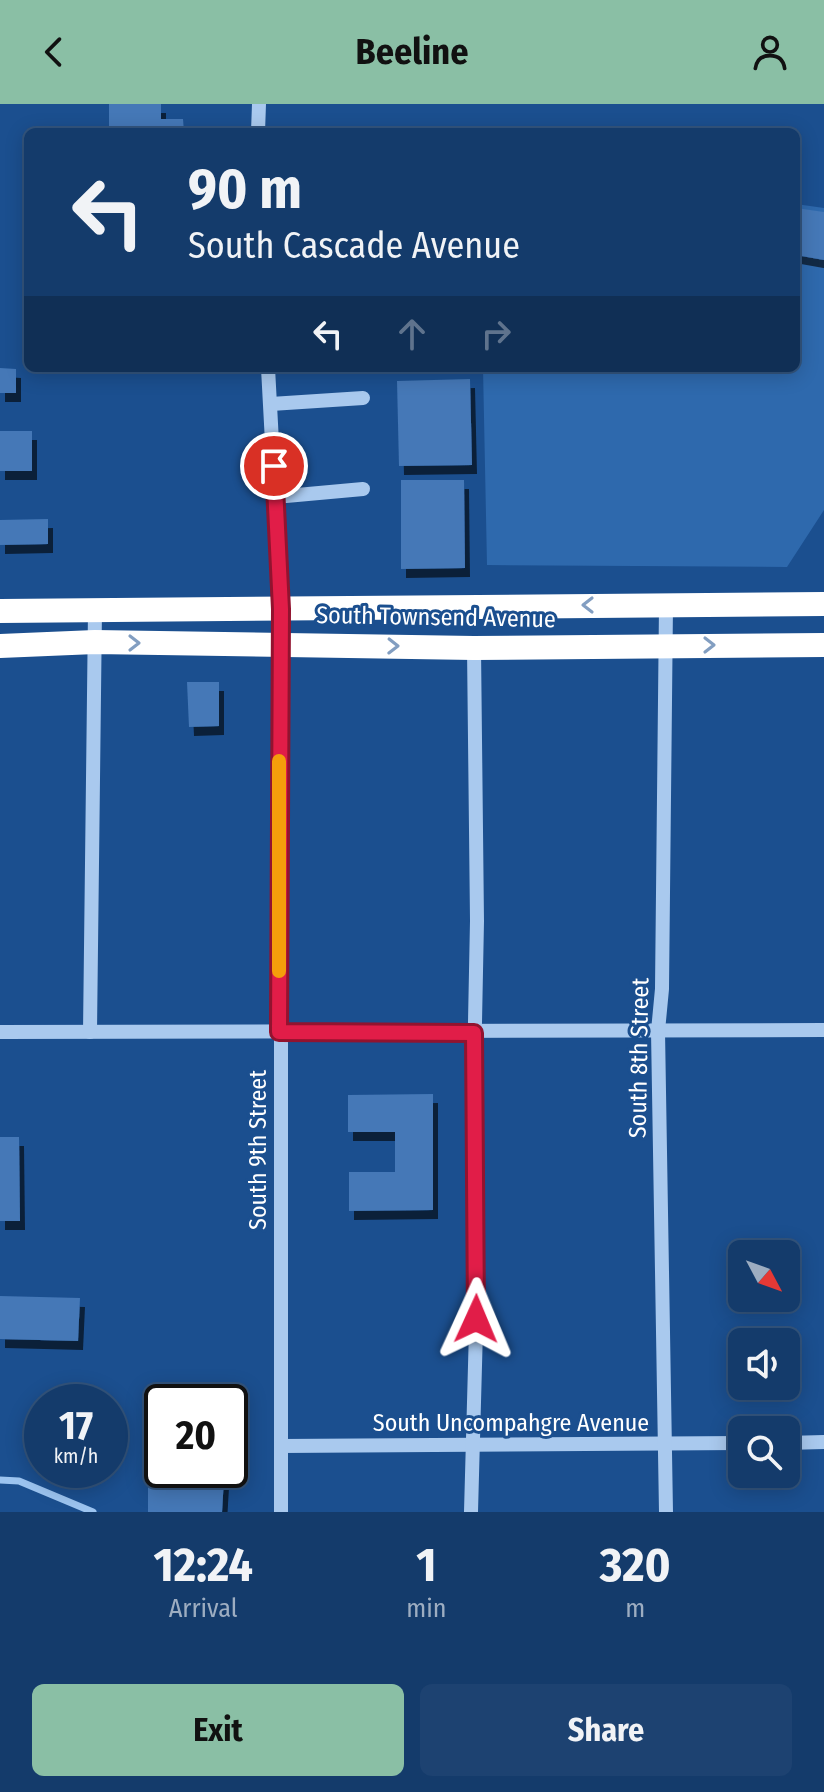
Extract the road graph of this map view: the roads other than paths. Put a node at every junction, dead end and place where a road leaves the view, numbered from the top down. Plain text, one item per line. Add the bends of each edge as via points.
1 (259, 104) edge
2 (258, 128) edge
3 (268, 372) edge
4 (363, 398) dead end
5 (271, 404) junction
6 (363, 489) dead end
7 (275, 497) junction
8 (824, 604) edge
9 (666, 605) junction
10 (281, 609) junction
11 (95, 610) junction
12 (0, 611) edge
13 (95, 642) junction
14 (280, 644) junction
15 (665, 645) junction
16 (824, 645) edge
17 (0, 646) edge
18 (474, 648) junction
19 (824, 1030) edge
20 (658, 1031) junction
21 (0, 1032) edge
22 (90, 1032) junction
23 (279, 1032) junction
24 (474, 1033) junction
25 (824, 1442) edge
26 (728, 1443) edge
27 (800, 1443) edge
28 (663, 1444) junction
29 (474, 1445) junction
30 (281, 1446) junction
31 (281, 1512) edge
32 (471, 1512) edge
33 (666, 1512) edge

1 - 2 street
3 - 5 street, South 9th Street
4 - 5 street
5 - 7 street, South 9th Street
6 - 7 street
7 - 10 street, South 9th Street
8 - 9 highway, South Townsend Avenue
9 -> 10 highway, South Townsend Avenue
9 - 15 street, South 8th Street
10 - 11 highway, South Townsend Avenue
10 - 14 street, South 9th Street
11 - 12 highway, South Townsend Avenue
11 - 13 street
13 -> 14 highway, South Townsend Avenue
13 - 17 highway, South Townsend Avenue
13 - 22 street
14 -> 18 highway, South Townsend Avenue
14 - 23 street, South 9th Street
15 -> 16 highway, South Townsend Avenue
15 - 18 highway, South Townsend Avenue
15 - 20 street, South 8th Street
18 - 24 street
19 - 20 street
20 - 24 street
20 - 28 street, South 8th Street
21 - 22 street
22 - 23 street
23 - 24 street
23 - 30 street, South 9th Street
24 - 29 street
25 - 27 street
26 - 28 street, South Uncompahgre Avenue
28 - 29 street, South Uncompahgre Avenue
28 - 33 street, South 8th Street
29 - 30 street, South Uncompahgre Avenue
29 - 32 street
30 - 31 street, South 9th Street

